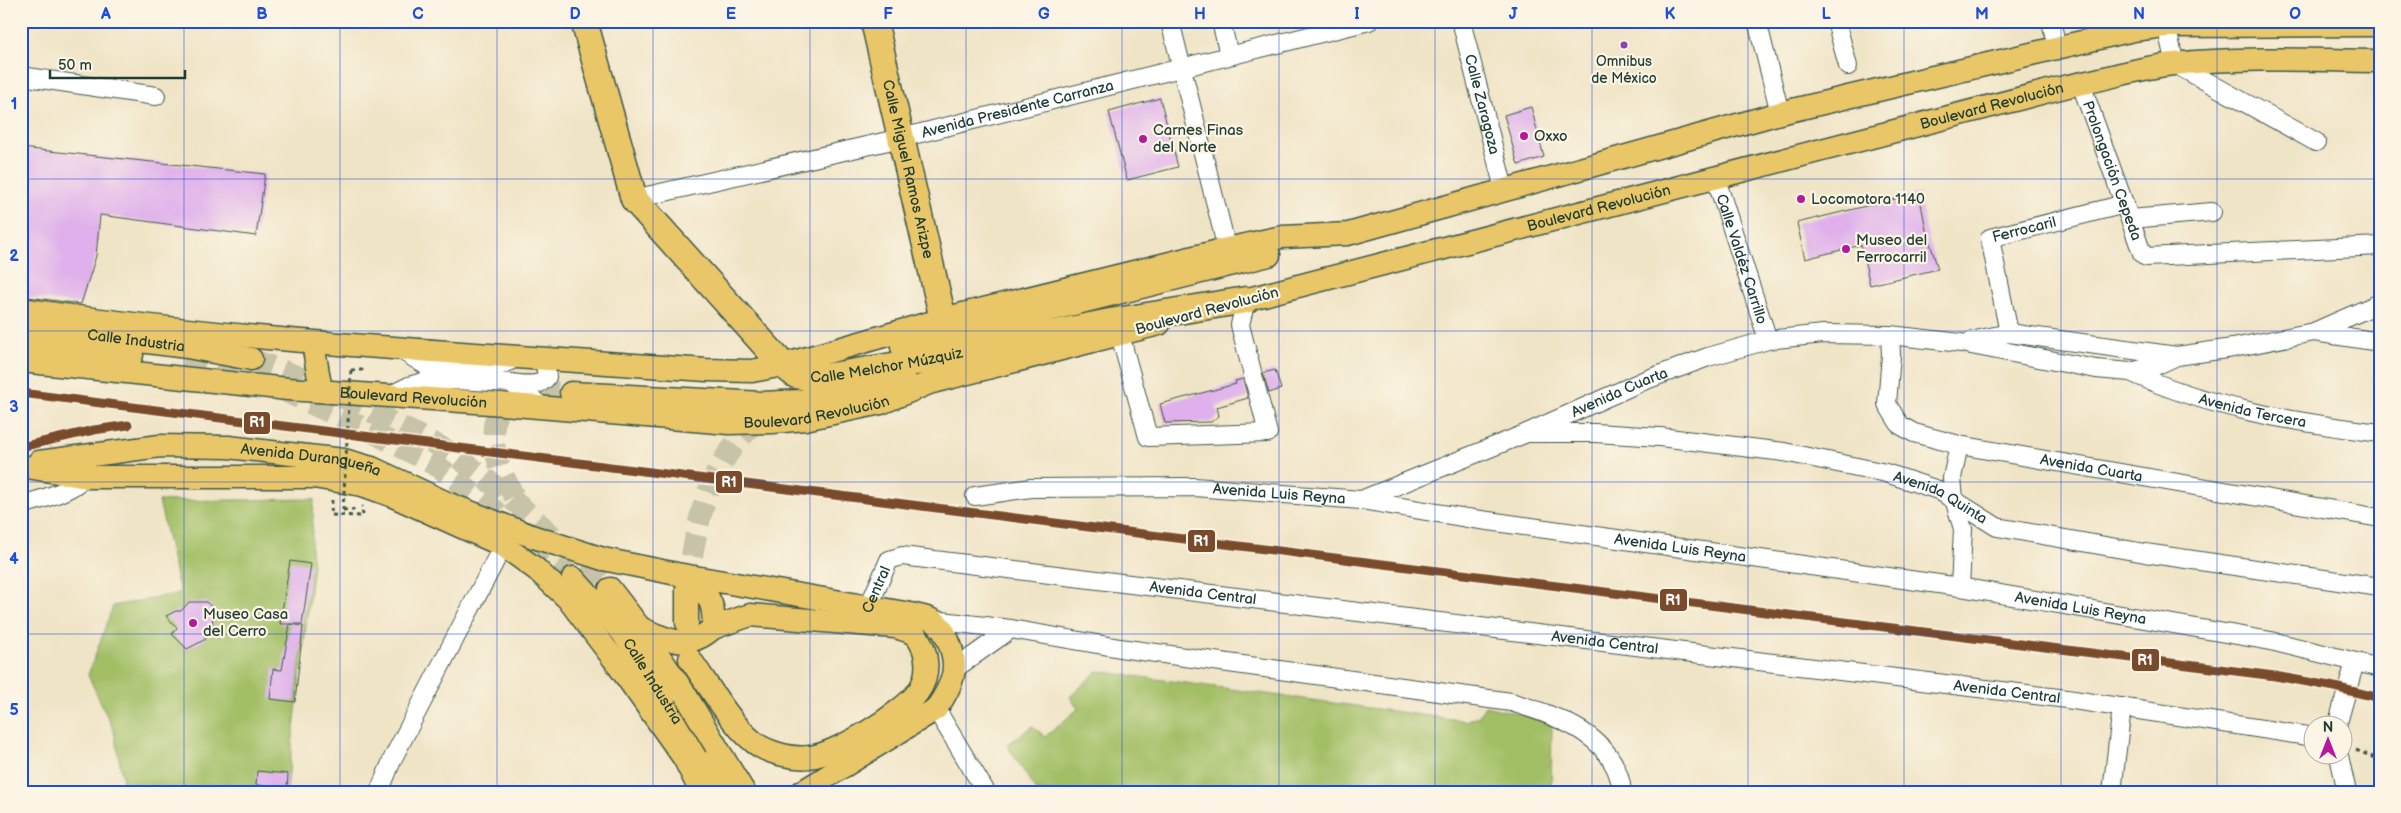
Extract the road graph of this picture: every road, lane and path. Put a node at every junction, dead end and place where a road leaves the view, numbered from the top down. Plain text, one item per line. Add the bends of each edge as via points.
1 (584, 21) edge
2 (874, 21) edge
3 (1170, 21) edge
4 (1221, 21) edge
5 (1369, 21) edge
6 (1461, 21) edge
7 (1757, 21) edge
8 (1836, 21) edge
9 (2051, 21) edge
10 (2166, 24) edge
11 (2280, 24) edge
12 (2380, 25) edge
13 (1323, 27) edge
14 (2057, 47) junction
15 (1229, 55) junction
16 (2280, 60) junction
17 (2380, 61) edge
18 (2175, 64) junction
19 (1848, 66) dead end
20 (1181, 67) junction
21 (21, 76) edge
22 (2081, 84) junction
23 (156, 96) dead end
24 (1780, 113) junction
25 (901, 138) junction
26 (2316, 142) dead end
27 (1716, 178) junction
28 (1504, 189) junction
29 (634, 199) junction
30 (2127, 212) junction
31 (2212, 212) dead end
32 (1348, 234) junction
33 (2380, 246) edge
34 (1227, 250) junction
35 (1246, 300) junction
36 (2380, 303) edge
37 (21, 309) edge
38 (943, 319) junction
39 (21, 326) edge
40 (2314, 332) junction
41 (2010, 334) junction
42 (1120, 335) junction
43 (1890, 335) junction
44 (1768, 340) junction
45 (21, 342) edge
46 (2380, 342) edge
47 (313, 343) junction
48 (1961, 343) junction
49 (902, 347) dead end
50 (2177, 356) junction
51 (544, 358) junction
52 (251, 359) tunnel mouth
53 (21, 360) edge
54 (183, 362) tunnel mouth
55 (783, 365) junction
56 (351, 370) dead end
57 (2130, 372) junction
58 (511, 383) junction
59 (929, 383) junction
60 (321, 391) junction
61 (571, 393) tunnel mouth
62 (391, 396) junction
63 (543, 407) junction
64 (1527, 433) junction
65 (2380, 433) edge
66 (1959, 445) junction
67 (97, 454) junction
68 (21, 466) edge
69 (86, 476) junction
70 (354, 495) junction
71 (975, 496) dead end
72 (1954, 499) junction
73 (1361, 500) junction
74 (21, 505) edge
75 (2380, 518) edge
76 (508, 538) junction
77 (894, 557) joint
78 (573, 578) tunnel mouth
79 (682, 582) junction
80 (1960, 587) junction
81 (2380, 587) edge
82 (610, 590) tunnel mouth
83 (865, 616) junction
84 (933, 620) junction
85 (686, 623) dead end
86 (640, 628) junction
87 (713, 628) junction
88 (1011, 629) junction
89 (2355, 662) junction
90 (956, 668) junction
91 (2380, 668) edge
92 (2122, 707) junction
93 (936, 709) junction
94 (2341, 716) edge
95 (2304, 735) edge
96 (693, 746) junction
97 (2354, 754) edge
98 (2380, 760) edge
99 (2346, 766) edge
100 (700, 791) edge
101 (378, 792) edge
102 (722, 792) edge
103 (744, 792) edge
104 (802, 792) edge
105 (986, 792) edge
106 (1622, 792) edge
107 (2113, 792) edge
108 (2347, 792) edge

1 - 29 highway, Calle Melchor Múzquiz
2 - 25 highway, Calle Miguel Ramos Arizpe
3 - 20 street
4 - 15 street
5 - 13 street, Avenida Presidente Carranza
6 - 28 street, Calle Zaragoza
7 - 24 street
8 - 19 street
9 - 14 street
10 - 11 main road
10 - 14 main road
10 - 18 street
11 - 12 main road
11 - 16 main road
13 - 15 street, Avenida Presidente Carranza
14 - 24 main road
15 - 20 street, Avenida Presidente Carranza
16 - 17 main road, Boulevard Revolución
16 - 18 main road, Boulevard Revolución
18 - 22 main road, Boulevard Revolución
18 - 26 street
20 - 25 street, Avenida Presidente Carranza
20 - 34 street
21 - 23 street
22 - 27 main road, Boulevard Revolución
22 - 30 street, Prolongación Cepeda
24 - 28 main road
25 - 29 street, Avenida Presidente Carranza
25 - 38 highway, Calle Miguel Ramos Arizpe
27 - 35 main road, Boulevard Revolución
27 - 44 street, Calle Valdéz Carrillo
28 - 32 main road
29 - 55 highway, Calle Melchor Múzquiz
30 - 31 street, Ferrocaril
30 - 33 street, Prolongación Cepeda via 2146,258
30 - 41 street, Ferrocaril via 1990,238
32 - 34 main road via 1282,237
32 - 49 main road
34 - 38 main road
35 - 42 main road, Boulevard Revolución
35 - 42 street via 1240,325 1268,433 1148,437
35 - 55 highway, Calle Melchor Múzquiz via 1110,322 826,377 801,376
36 - 40 street, Avenida Cuarta
37 - 47 main road
38 - 55 main road
39 - 52 main road, Calle Industria via 187,347
40 - 46 street
40 - 50 street, Avenida Cuarta
41 - 48 street, Avenida Cuarta
41 - 50 street, Avenida Cuarta
42 - 59 main road, Boulevard Revolución
43 - 44 street, Avenida Cuarta via 1823,334
43 - 48 street, Avenida Cuarta
43 - 66 street, Avenida Cuarta via 1887,404 1900,425 1914,433
44 - 64 street, Avenida Cuarta via 1708,357 1643,381
45 - 54 main road, Calle Industria
47 - 51 main road
47 - 60 main road
48 - 57 street, Avenida Cuarta via 2096,369
50 - 57 street, Avenida Cuarta
51 - 55 main road via 723,371 752,371
51 - 58 street via 547,377 544,382
53 - 60 main road, Boulevard Revolución
56 - 70 path, bridge via 344,510 353,510
57 - 65 street, Avenida Tercera via 2200,400 2308,424
58 - 62 street via 427,381
58 - 63 street
59 - 61 main road via 763,403
59 - 63 main road, Boulevard Revolución via 882,403 805,419 772,422 729,423
60 - 62 main road, Boulevard Revolución
62 - 63 main road, Boulevard Revolución
64 - 72 street, Avenida Quinta via 1595,433 1784,452 1886,473 1938,490
64 - 73 street, Avenida Cuarta
66 - 72 street via 1952,478
66 - 75 street, Avenida Cuarta
67 - 68 main road, Avenida Durangueña
67 - 69 street
67 - 76 main road, Avenida Durangueña via 160,446 228,447 344,460 372,468
68 - 69 main road
69 - 70 main road via 313,477
69 - 74 street via 53,496
70 - 70 path via 363,516 331,515 333,499
70 - 76 main road via 393,496
71 - 73 street, Avenida Luis Reyna via 1031,488 1194,487
72 - 80 street via 1963,529
72 - 81 street, Avenida Quinta via 1997,527 2145,553
73 - 80 street, Avenida Luis Reyna via 1467,518
76 - 79 main road, bridge via 534,537
76 - 100 main road via 568,599 684,758
76 - 101 street
77 - 83 street, Central via 888,560
77 - 92 street, Avenida Central
78 - 96 main road, Calle Industria via 622,632
79 - 83 main road
79 - 85 main road
79 - 87 main road via 697,585 708,595 714,610
80 - 89 street, Avenida Luis Reyna via 2271,641
82 - 86 main road, Calle Industria
83 - 84 main road via 911,614
83 - 87 main road via 750,615
83 - 96 main road via 915,634 926,657 923,685 883,721 838,749 809,758 761,747 726,711 689,656
84 - 88 street
84 - 90 main road via 946,634
86 - 87 main road via 669,641 683,642
86 - 103 main road, Calle Industria, bridge via 685,694
88 - 90 street
88 - 106 street via 1120,648 1511,702 1549,714 1585,732 1608,752 1621,781
89 - 91 street, Avenida Luis Reyna
89 - 94 street
90 - 93 main road
92 - 95 street, Avenida Central
92 - 107 street
93 - 104 main road
93 - 105 street
96 - 102 main road, Calle Industria
97 - 98 path
99 - 108 street

